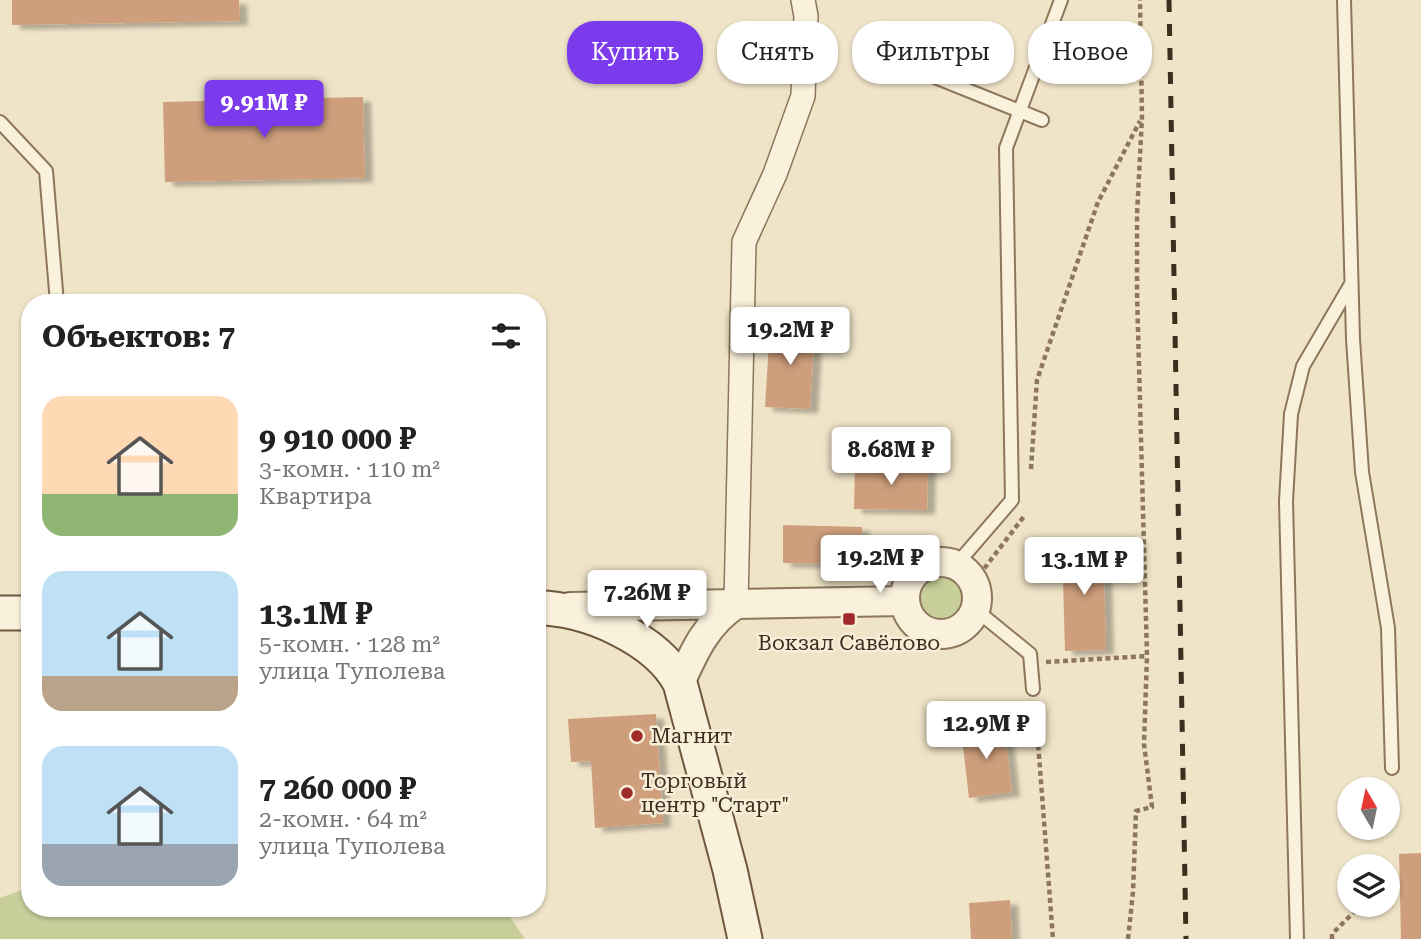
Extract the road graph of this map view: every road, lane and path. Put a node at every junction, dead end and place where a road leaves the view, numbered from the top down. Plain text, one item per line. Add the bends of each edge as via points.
1 (803, 0) edge
2 (1061, 0) edge
3 (1140, 0) edge
4 (1344, 0) edge
5 (952, 84) edge
6 (1019, 111) junction
7 (1142, 117) junction
8 (1042, 120) dead end
9 (0, 122) edge
10 (1352, 284) junction
11 (56, 294) edge
12 (1031, 472) dead end
13 (1028, 511) dead end
14 (965, 573) junction
15 (904, 601) junction
16 (736, 604) junction
17 (547, 608) edge
18 (976, 610) junction
19 (0, 613) edge
20 (21, 613) edge
21 (1147, 656) junction
22 (1031, 663) junction
23 (680, 683) junction
24 (1033, 689) joint
25 (1392, 768) dead end
26 (1349, 917) edge
27 (745, 939) edge
28 (1053, 939) edge
29 (1128, 939) edge
30 (1297, 939) edge
31 (1332, 939) edge

1 - 16 street via 803,96 744,242
2 - 6 lane
3 - 7 path
4 - 10 lane
5 - 6 lane
6 - 8 lane
6 - 14 lane via 1006,148 1012,500
7 - 12 path via 1098,202 1037,380
7 - 21 path via 1137,293
9 - 11 lane via 46,171
10 - 25 lane via 1362,472 1388,628
10 - 30 lane via 1303,366 1291,414 1286,501
13 - 14 path
14 - 15 street via 944,562 920,568 905,588
14 - 18 street via 978,600
15 - 16 street
15 - 18 street via 914,624 936,635 960,629
16 - 17 street
16 - 23 street via 711,625
17 - 23 main road via 600,621 639,642 674,671
18 - 22 lane via 1030,654
19 - 20 main road
21 - 22 path
21 - 29 path via 1144,744 1152,807 1136,811
22 - 24 lane
23 - 27 main road
24 - 28 path
26 - 31 path

